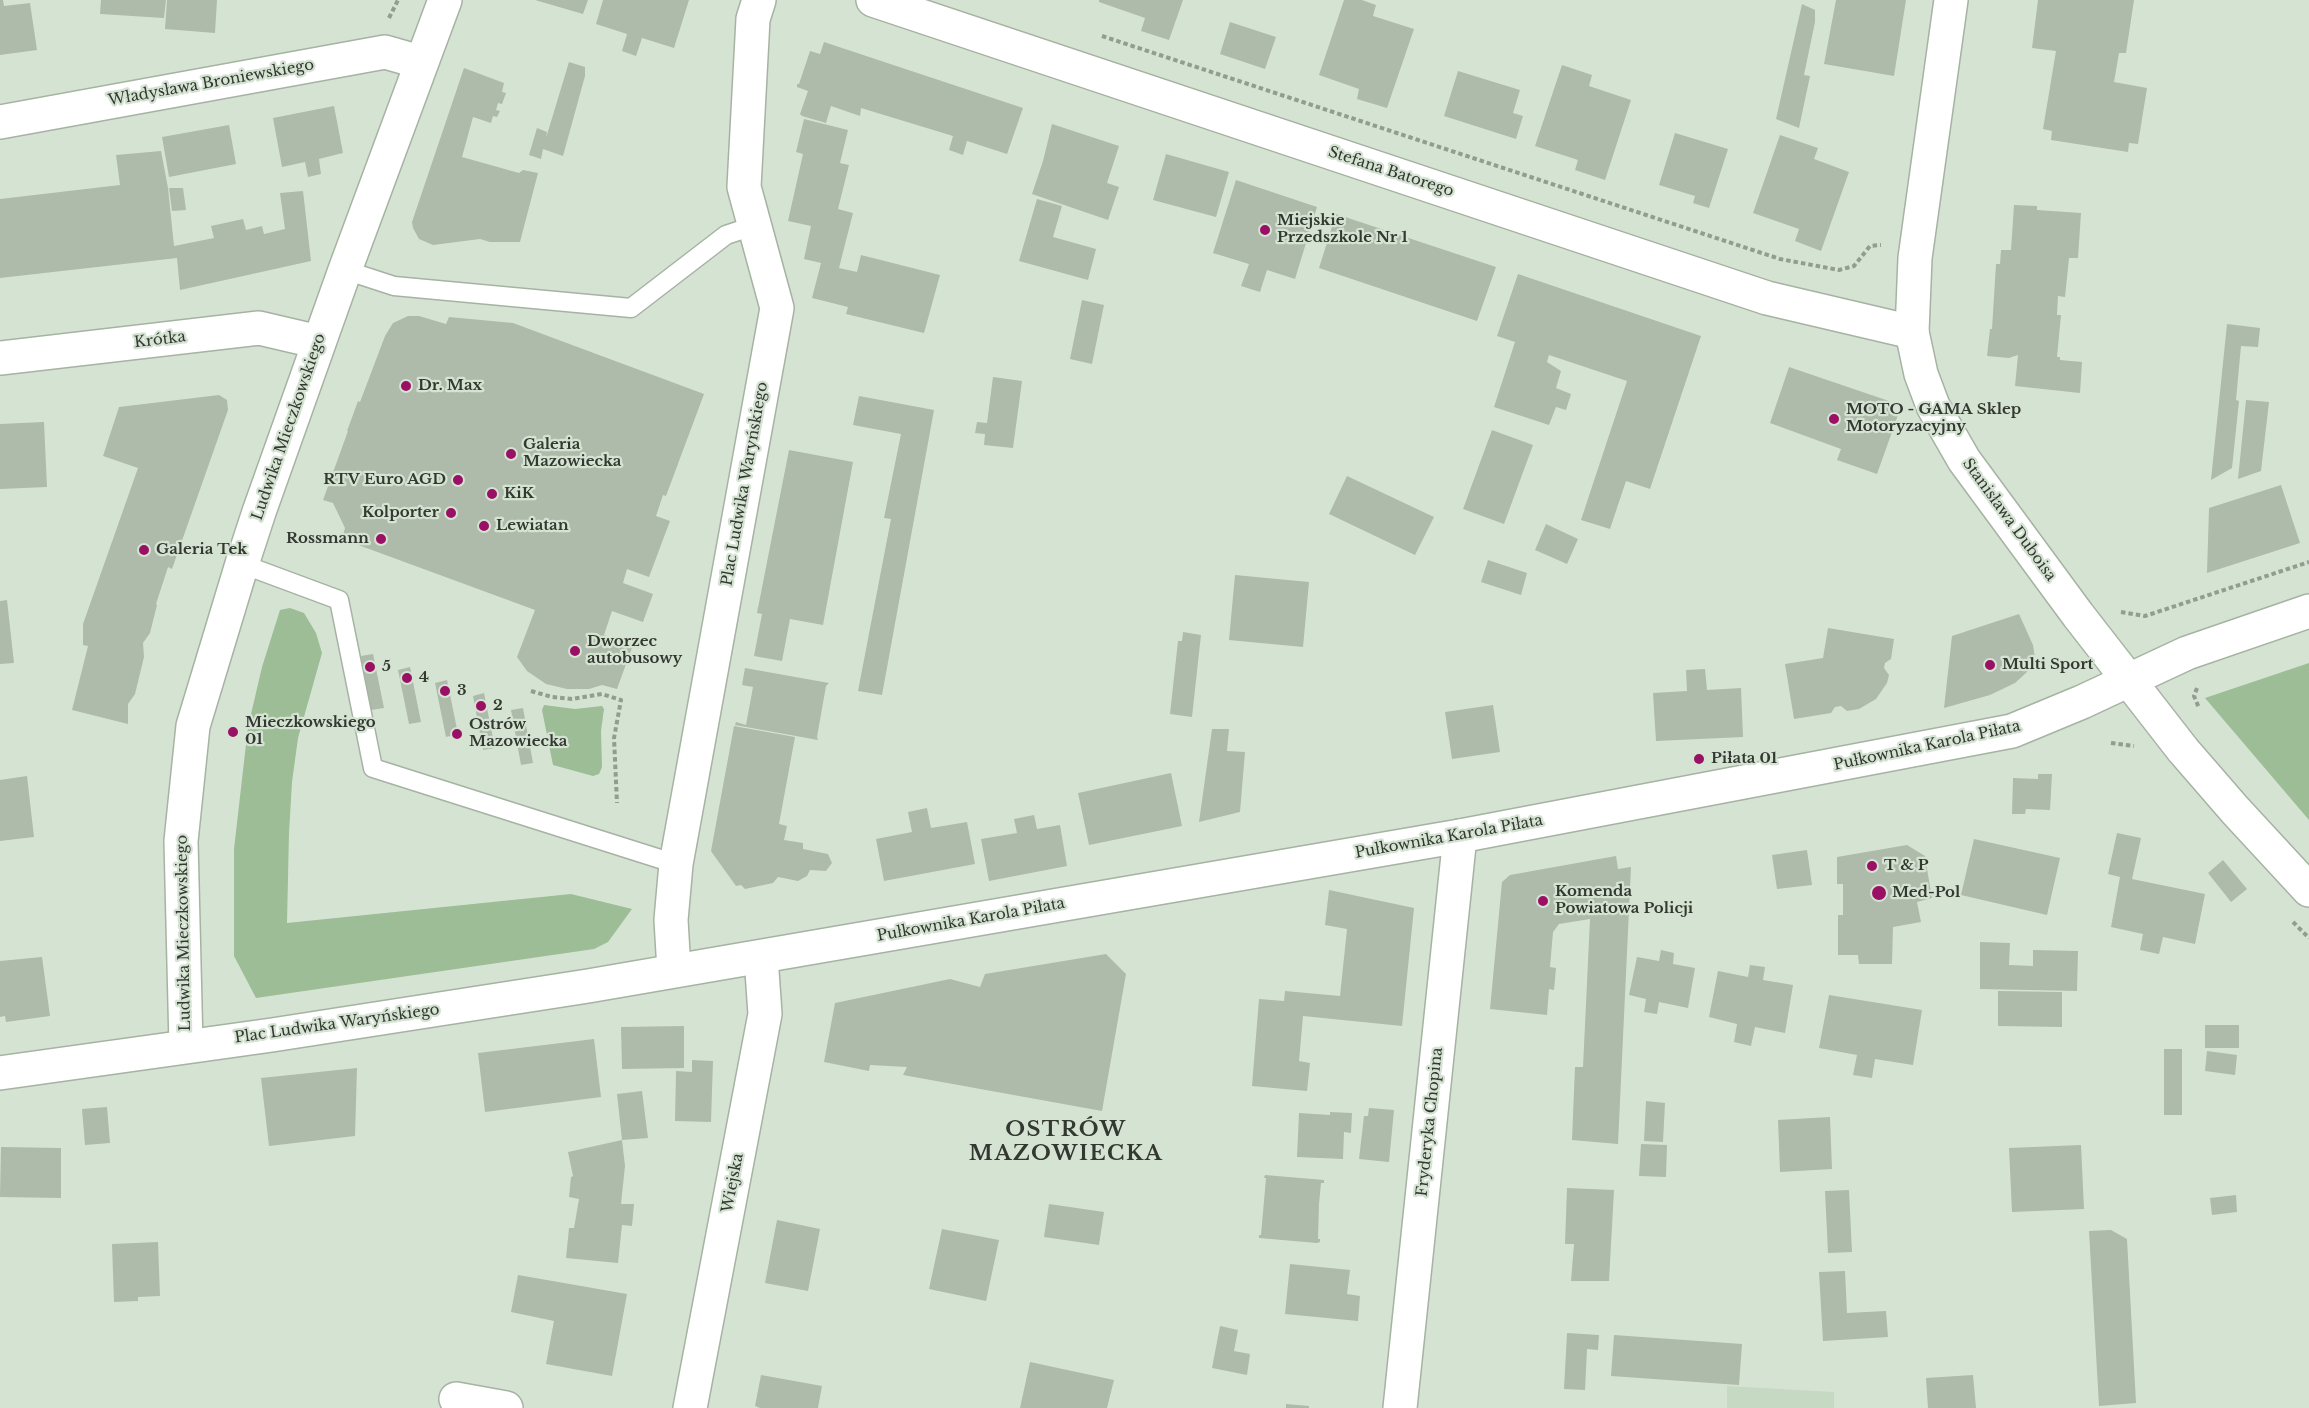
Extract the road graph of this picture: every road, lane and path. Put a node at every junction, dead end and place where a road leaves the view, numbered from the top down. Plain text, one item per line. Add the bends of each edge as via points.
1 (445, 0) edge
2 (759, 0) edge
3 (873, 0) edge
4 (1951, 0) edge
5 (1094, 33) dead end
6 (420, 62) junction
7 (0, 122) edge
8 (756, 225) junction
9 (1888, 244) dead end
10 (345, 270) junction
11 (1912, 332) junction
12 (319, 342) junction
13 (0, 358) edge
14 (2309, 562) edge
15 (242, 564) junction
16 (2309, 611) edge
17 (2119, 612) dead end
18 (2201, 679) dead end
19 (2128, 680) junction
20 (531, 691) dead end
21 (2200, 712) dead end
22 (617, 803) dead end
23 (1460, 837) junction
24 (676, 864) junction
25 (2309, 890) edge
26 (760, 957) junction
27 (674, 970) junction
28 (186, 1046) junction
29 (0, 1073) edge
30 (456, 1399) dead end
31 (506, 1408) edge
32 (690, 1408) edge
33 (1400, 1408) edge

1 - 6 street, Ludwika Mieczkowskiego
2 - 8 street, Plac Ludwika Waryńskiego via 753,19 744,187
3 - 11 street, Stefana Batorego via 1767,298
4 - 11 street, Stanisława Duboisa via 1915,258
5 - 9 path via 1780,259 1839,270 1854,266 1870,246
6 - 7 street, Władysława Broniewskiego via 385,52
6 - 10 street, Ludwika Mieczkowskiego
8 - 10 lane via 726,235 631,308 394,286
8 - 24 street, Plac Ludwika Waryńskiego via 777,308
10 - 12 street, Ludwika Mieczkowskiego
11 - 19 street, Stanisława Duboisa via 1921,374 1964,460
12 - 13 street, Krótka via 258,328
12 - 15 street, Ludwika Mieczkowskiego
14 - 17 path via 2145,616
15 - 24 lane via 339,600 373,768
15 - 28 street, Ludwika Mieczkowskiego via 193,726 181,841
16 - 19 street, Pułkownika Karola Piłata via 2187,653
18 - 21 path via 2194,696
19 - 23 street, Pułkownika Karola Piłata via 2012,731
19 - 25 street, Stanisława Duboisa via 2190,759
20 - 22 path via 572,699 602,694 621,700 614,738
23 - 26 street, Pułkownika Karola Piłata
23 - 33 street, Fryderyka Chopina
24 - 27 street, Plac Ludwika Waryńskiego via 671,920
26 - 27 street, Plac Ludwika Waryńskiego
26 - 32 street, Wiejska via 765,1014
27 - 28 street, Plac Ludwika Waryńskiego
28 - 29 street, Plac Ludwika Waryńskiego
30 - 31 street

